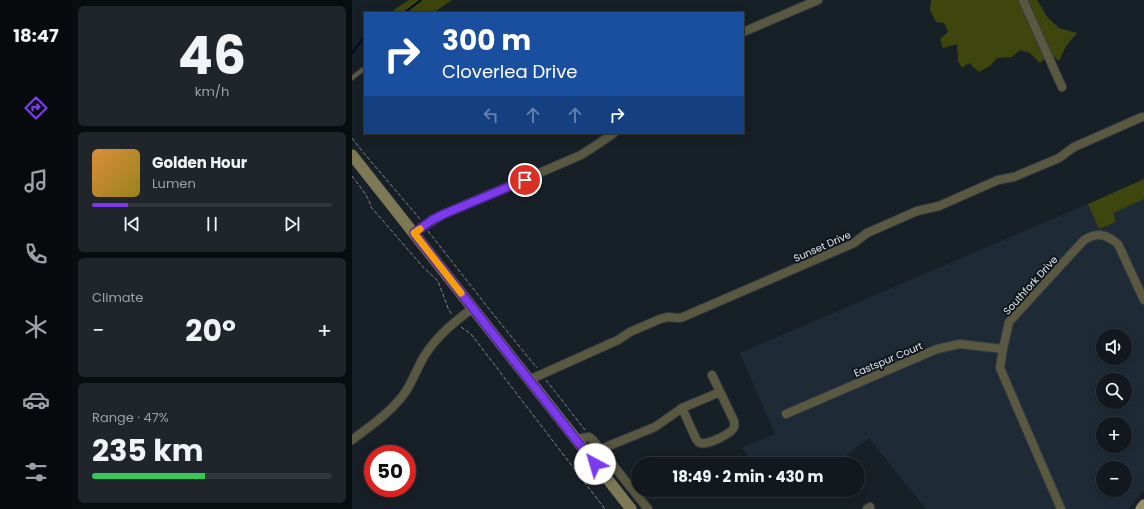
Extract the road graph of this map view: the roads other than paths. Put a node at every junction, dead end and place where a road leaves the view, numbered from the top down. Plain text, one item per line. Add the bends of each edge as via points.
1 (818, 0) edge
2 (1023, 0) edge
3 (744, 32) edge
4 (364, 69) edge
5 (352, 78) edge
6 (1062, 87) dead end
7 (1142, 117) dead end
8 (613, 134) edge
9 (352, 155) edge
10 (414, 233) junction
11 (1144, 300) edge
12 (473, 308) junction
13 (1003, 349) junction
14 (712, 374) dead end
15 (529, 380) junction
16 (720, 392) junction
17 (682, 408) junction
18 (786, 414) dead end
19 (352, 440) edge
20 (577, 441) junction
21 (601, 449) junction
22 (1144, 505) edge
23 (631, 509) edge
24 (648, 509) edge
25 (1061, 509) edge
26 (1141, 509) edge

1 - 3 street
2 - 6 street
4 - 5 lane
7 - 15 street, Sunset Drive via 1074,147 1060,158 1014,177 998,180 939,206 917,211 867,233 854,243 683,317 660,319
8 - 10 street via 581,155 444,214
9 - 10 main road
10 - 12 main road
11 - 13 street, Southfork Drive via 1118,244 1100,234 1091,236 1084,240 1009,322
12 - 15 main road
12 - 19 street via 433,343 408,388 397,402
13 - 18 street, Eastspur Court via 960,344 946,346
13 - 25 street, Southfork Drive via 1000,368
14 - 16 street
15 - 20 main road
16 - 17 street
16 - 17 street via 734,421 734,427 729,434 706,443 699,443
17 - 21 street via 655,427
20 - 21 street via 589,437
20 - 23 main road
21 - 24 street
22 - 26 main road

